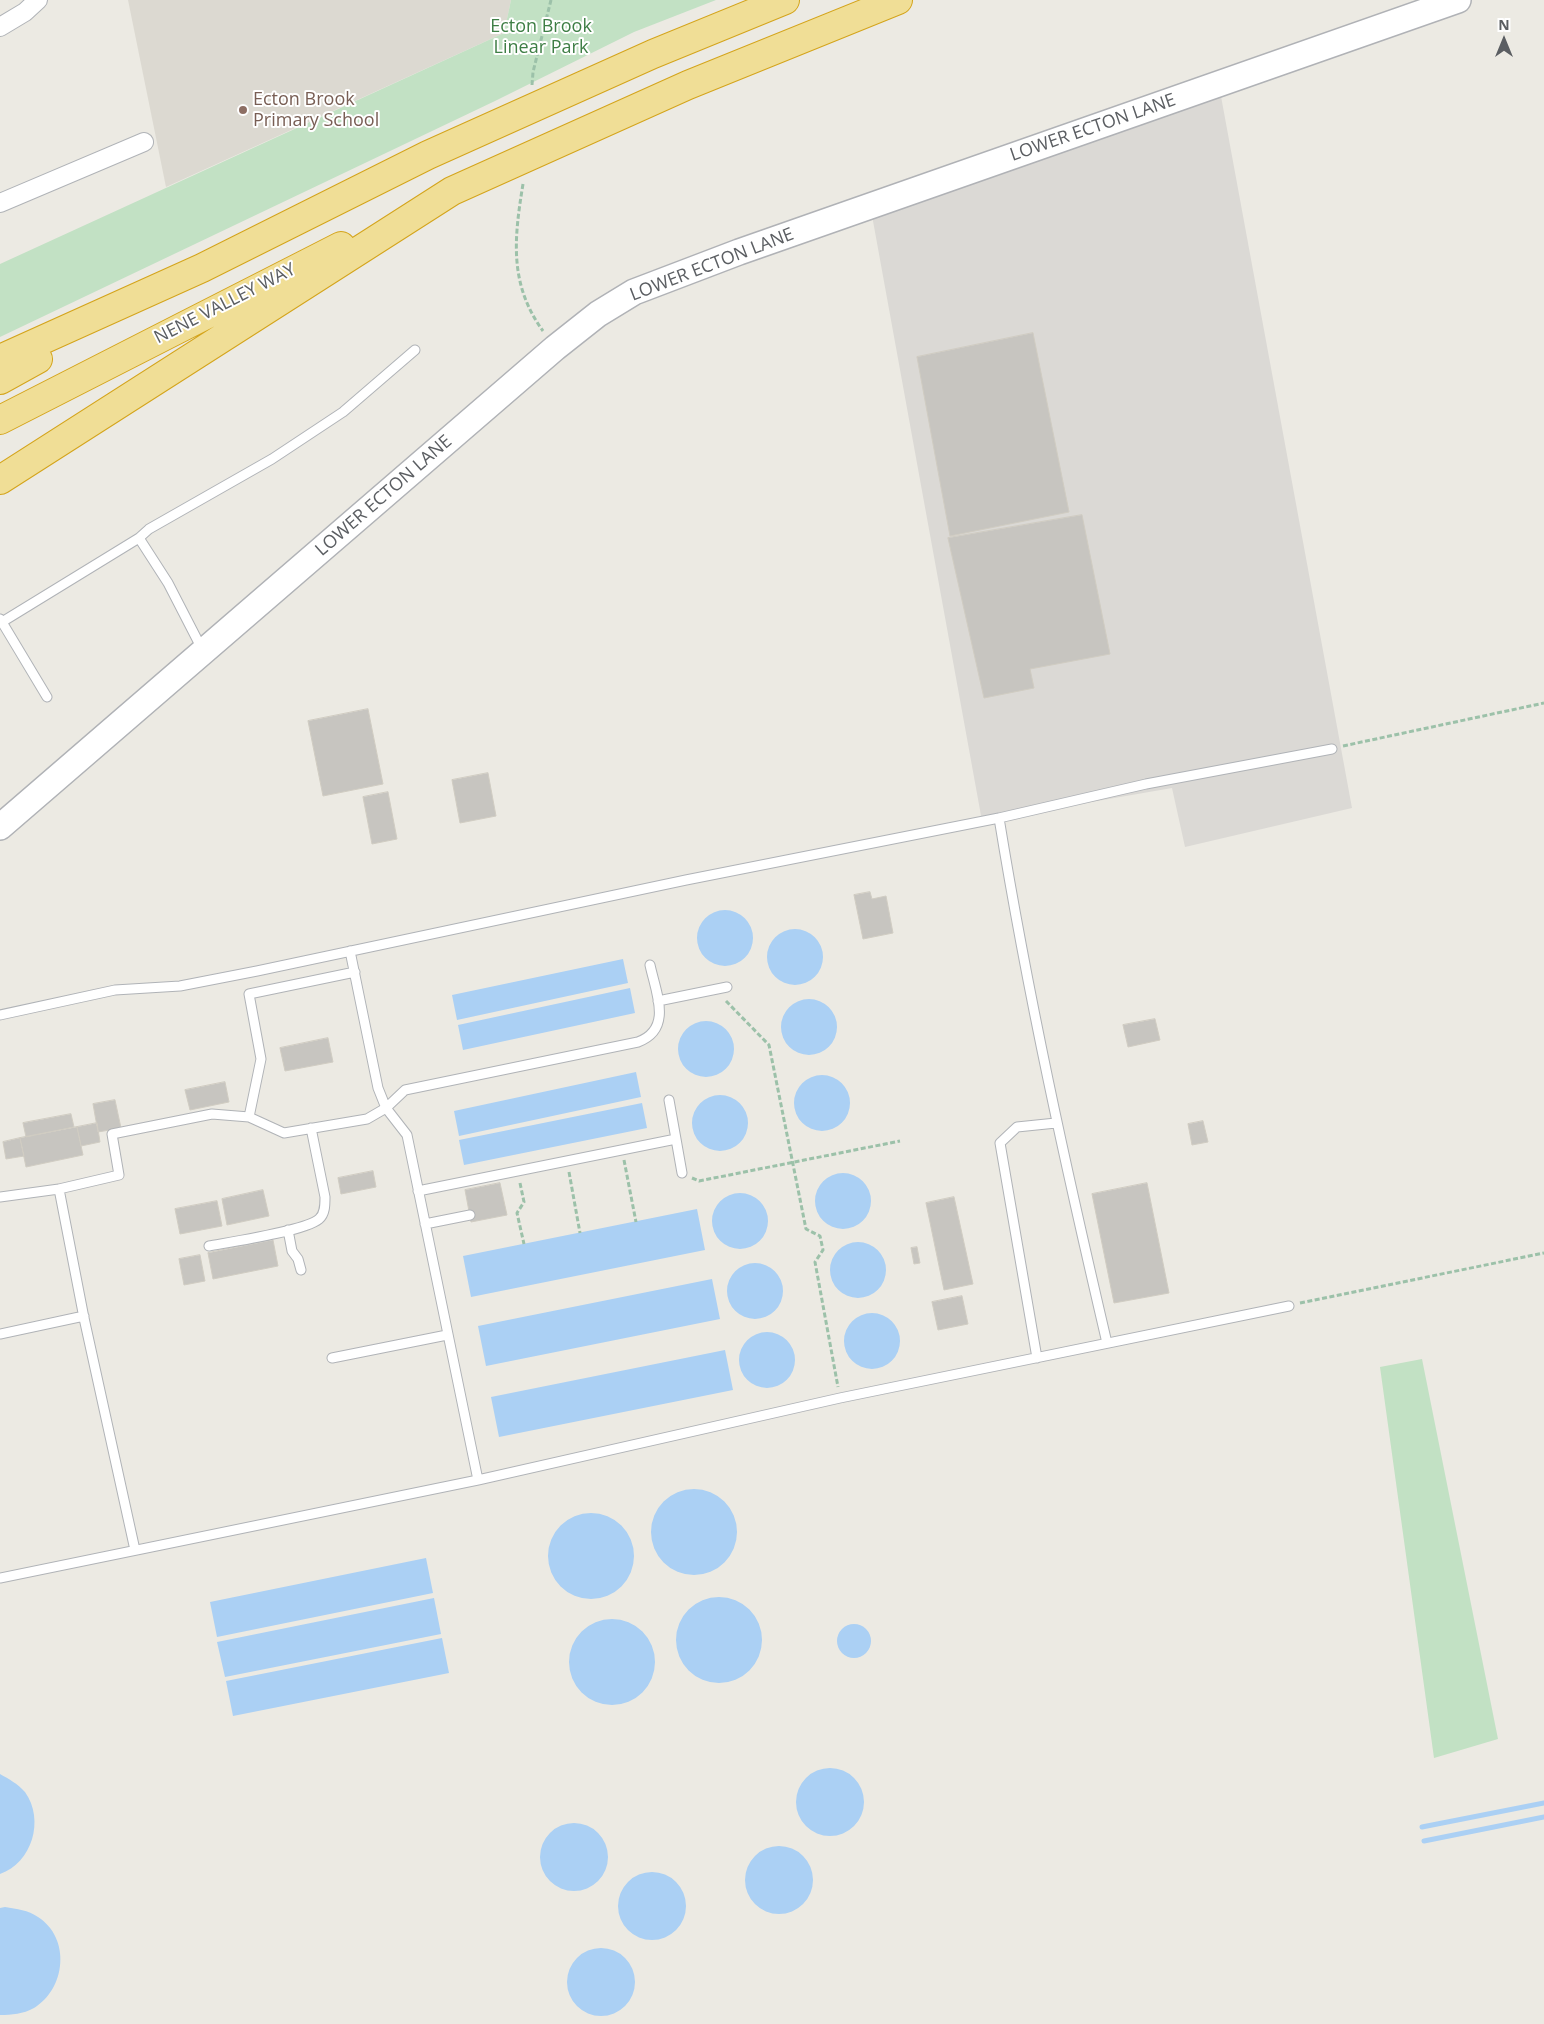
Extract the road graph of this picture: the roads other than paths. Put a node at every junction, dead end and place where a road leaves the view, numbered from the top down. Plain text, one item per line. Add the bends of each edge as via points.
1 (38, 0) edge
2 (786, 0) edge
3 (898, 0) edge
4 (1458, 0) edge
5 (0, 27) edge
6 (144, 142) dead end
7 (452, 191) junction
8 (0, 202) edge
9 (202, 268) junction
10 (415, 350) dead end
11 (0, 359) edge
12 (0, 380) edge
13 (0, 420) edge
14 (0, 480) edge
15 (139, 538) junction
16 (1, 621) edge
17 (203, 651) junction
18 (47, 696) dead end
19 (1332, 748) road end
20 (999, 818) junction
21 (0, 827) edge
22 (350, 951) junction
23 (650, 965) dead end
24 (355, 972) junction
25 (727, 987) dead end
26 (658, 1002) junction
27 (0, 1015) edge
28 (669, 1100) dead end
29 (386, 1108) junction
30 (249, 1117) junction
31 (1056, 1123) junction
32 (311, 1128) junction
33 (676, 1139) junction
34 (682, 1173) road end
35 (59, 1189) junction
36 (418, 1191) junction
37 (0, 1197) edge
38 (470, 1215) dead end
39 (425, 1224) junction
40 (288, 1230) junction
41 (209, 1246) dead end
42 (301, 1270) dead end
43 (1289, 1306) road end
44 (84, 1316) junction
45 (0, 1334) edge
46 (447, 1335) junction
47 (1107, 1343) junction
48 (332, 1358) dead end
49 (1037, 1358) junction
50 (478, 1480) junction
51 (135, 1550) junction
52 (0, 1578) edge

1 - 5 street
2 - 9 highway via 653,54 428,155
3 - 7 highway via 688,85
4 - 17 street, LOWER ECTON LANE via 739,252 643,289 598,314 555,348
6 - 8 street
7 - 13 highway, NENE VALLEY WAY
7 - 14 highway
9 - 11 highway
9 - 12 highway
10 - 15 lane via 343,412 272,459
15 - 16 lane
15 - 17 lane via 168,584
16 - 18 lane
17 - 21 street, LOWER ECTON LANE
19 - 20 lane via 1146,784
20 - 22 lane
20 - 31 lane via 1019,941
22 - 24 lane
22 - 27 lane via 180,986 115,990
23 - 26 lane
24 - 29 lane via 378,1088
24 - 30 lane via 249,994 261,1059
25 - 26 lane
26 - 29 lane via 660,1023 647,1039 405,1090
28 - 33 lane
29 - 32 lane via 367,1118
29 - 36 lane via 407,1135
30 - 32 lane via 284,1133
30 - 35 lane via 212,1114 112,1134 119,1176
31 - 47 lane
31 - 49 lane via 1017,1127 1000,1143
32 - 40 lane via 325,1209 318,1220
33 - 34 lane
33 - 36 lane
35 - 37 lane
35 - 44 lane
36 - 39 lane
38 - 39 lane
39 - 46 lane
40 - 41 lane
40 - 42 lane via 292,1251
43 - 47 lane
44 - 45 lane
44 - 51 lane
46 - 48 lane
46 - 50 lane
47 - 49 lane
49 - 50 lane via 840,1398
50 - 51 lane
51 - 52 lane

